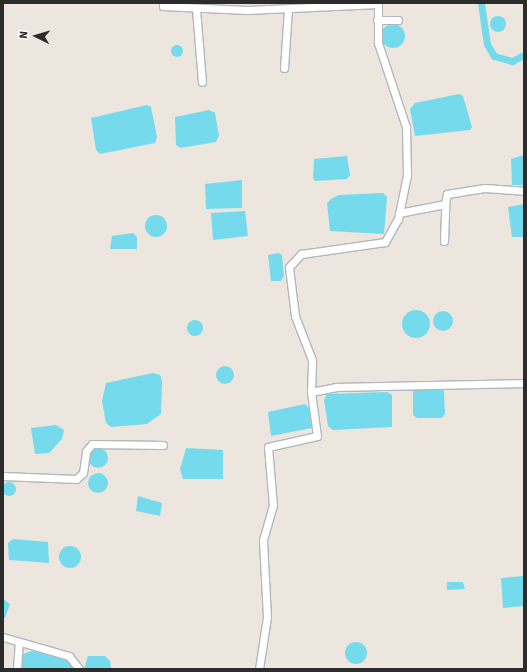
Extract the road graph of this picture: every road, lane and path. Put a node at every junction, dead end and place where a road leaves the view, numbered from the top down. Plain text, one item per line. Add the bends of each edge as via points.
1 (163, 3) edge
2 (378, 3) edge
3 (247, 6) edge
4 (196, 9) junction
5 (288, 10) junction
6 (378, 20) junction
7 (398, 20) dead end
8 (284, 68) dead end
9 (202, 82) dead end
10 (524, 191) edge
11 (445, 204) junction
12 (399, 213) junction
13 (444, 241) dead end
14 (524, 383) edge
15 (311, 392) junction
16 (163, 445) dead end
17 (3, 476) edge
18 (3, 637) edge
19 (19, 643) junction
20 (18, 669) edge
21 (79, 669) edge
22 (259, 669) edge

1 - 4 street via 164,6
2 - 5 street
2 - 6 street
3 - 4 street
3 - 5 street
4 - 9 street
5 - 8 street
6 - 7 street
6 - 12 street via 378,43 396,102 402,111 408,146
10 - 11 street via 485,188 447,194
11 - 12 street
11 - 13 street
12 - 15 street via 385,242 302,254 289,267 295,316 312,360
14 - 15 street via 337,387
15 - 22 street via 317,436 268,447 273,506 263,540 267,617
16 - 17 street via 92,444 86,451 83,473 76,479
18 - 19 street
19 - 20 street
19 - 21 street via 69,656

